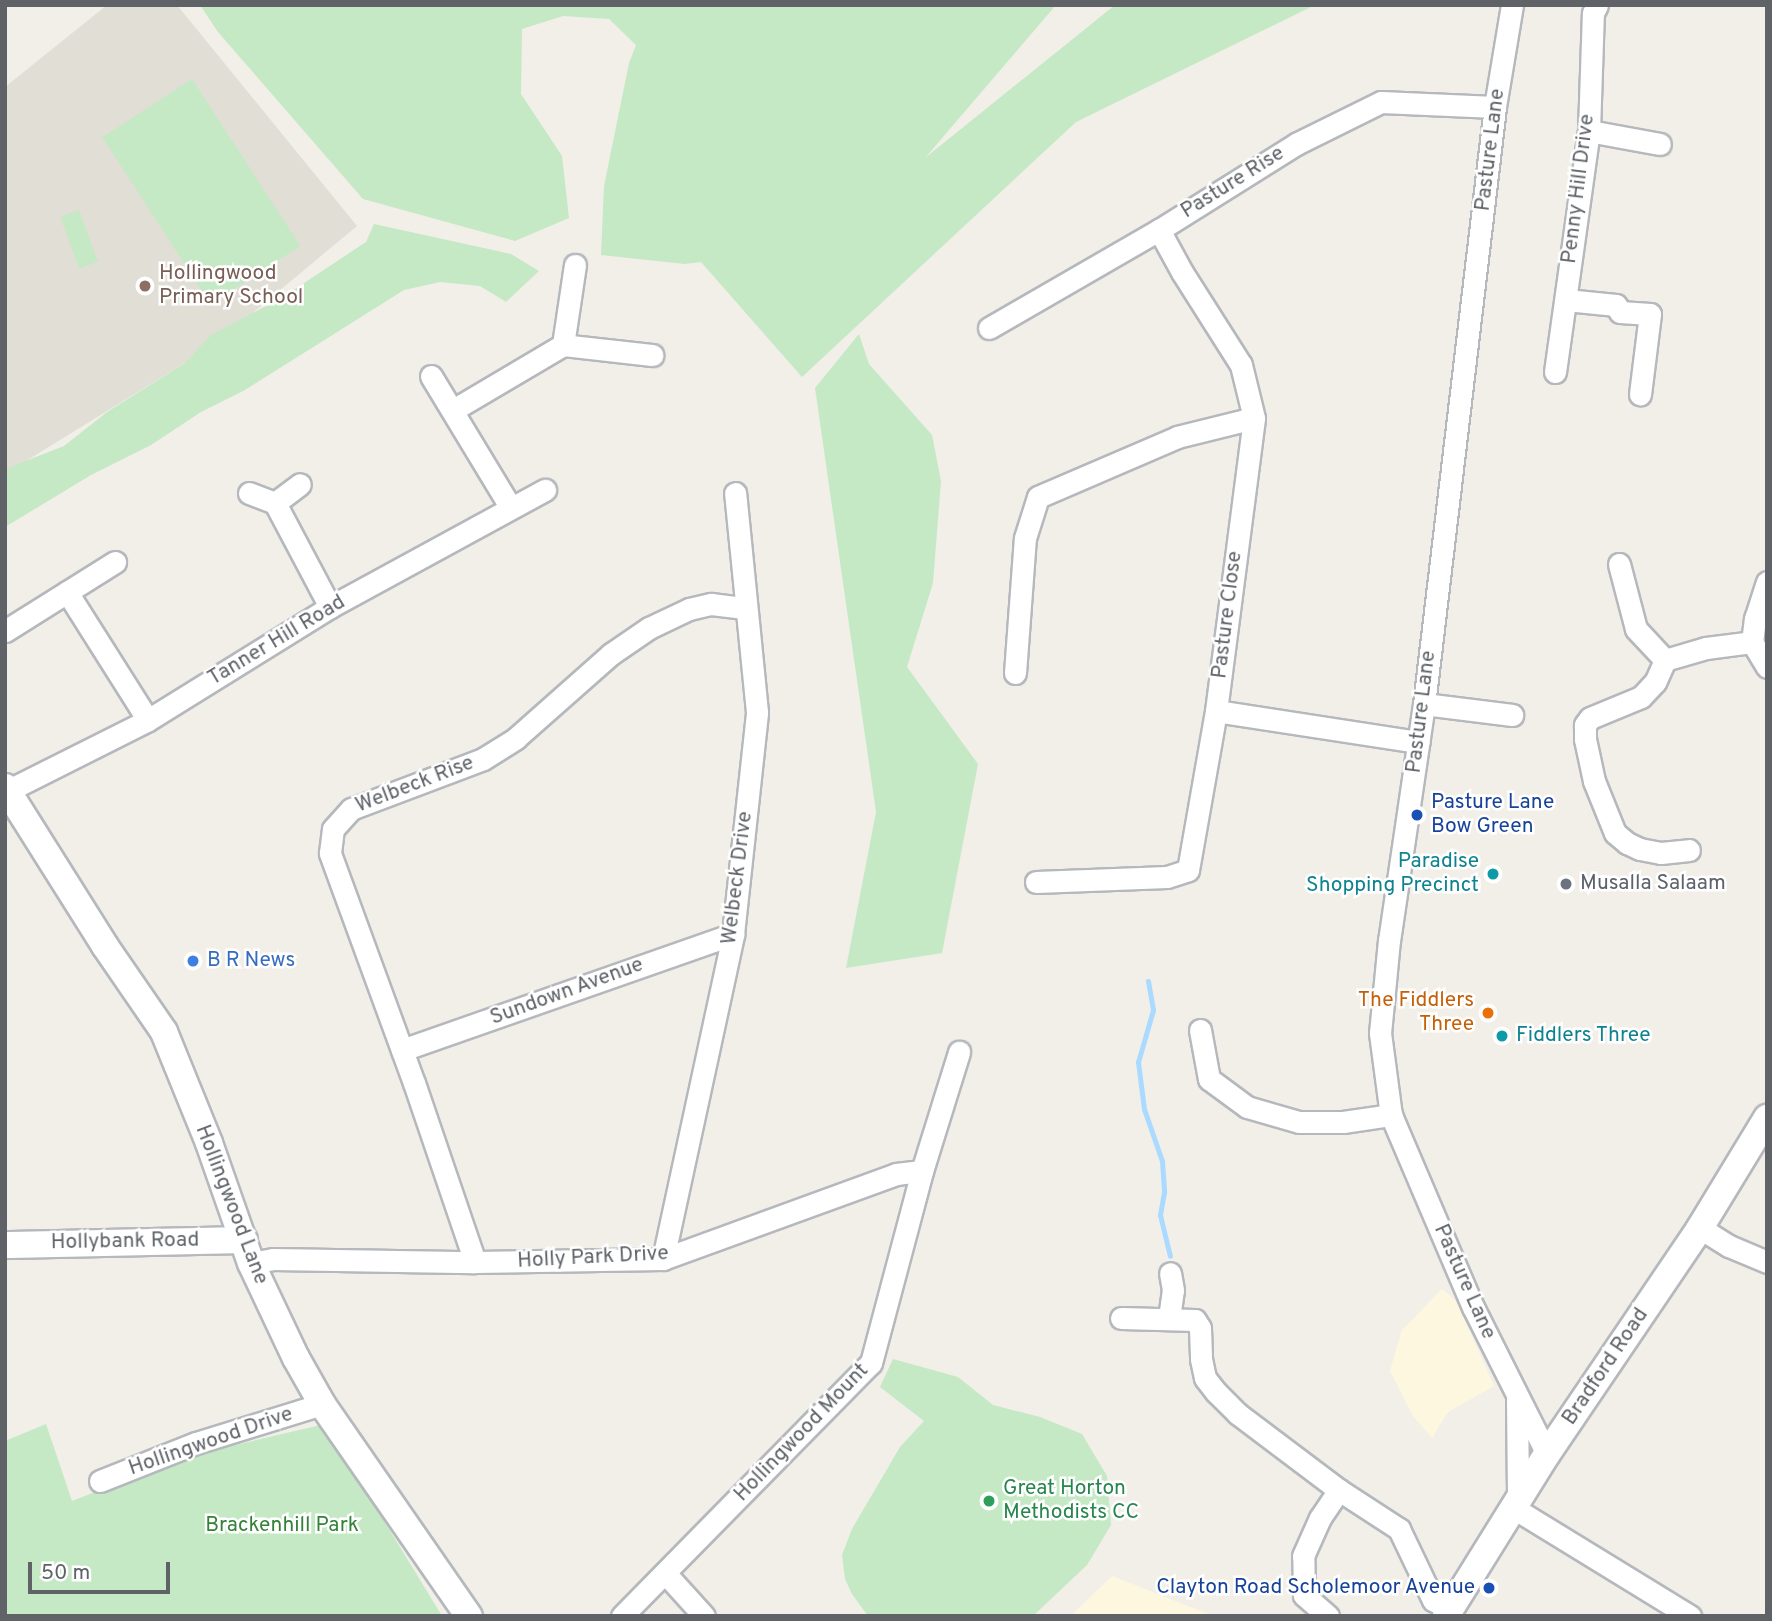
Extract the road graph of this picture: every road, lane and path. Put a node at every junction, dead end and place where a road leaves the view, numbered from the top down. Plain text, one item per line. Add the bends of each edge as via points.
1 (1512, 5) edge
2 (1597, 5) edge
3 (1495, 107) junction
4 (1588, 131) junction
5 (1660, 144) dead end
6 (1159, 230) junction
7 (575, 265) dead end
8 (1566, 300) junction
9 (989, 328) dead end
10 (563, 345) junction
11 (652, 355) dead end
12 (1555, 372) dead end
13 (431, 376) dead end
14 (1640, 394) dead end
15 (453, 410) junction
16 (1254, 418) junction
17 (300, 484) dead end
18 (545, 490) dead end
19 (249, 493) dead end
20 (734, 493) dead end
21 (275, 503) junction
22 (511, 508) junction
23 (115, 562) dead end
24 (1619, 564) dead end
25 (1767, 582) edge
26 (67, 592) junction
27 (330, 607) junction
28 (746, 608) junction
29 (5, 631) edge
30 (1752, 642) junction
31 (1665, 660) junction
32 (1767, 667) edge
33 (1014, 673) dead end
34 (1424, 704) junction
35 (1216, 711) junction
36 (1512, 715) dead end
37 (148, 720) junction
38 (1419, 742) junction
39 (6, 789) edge
40 (1689, 850) dead end
41 (1036, 882) dead end
42 (733, 934) junction
43 (1200, 1030) dead end
44 (402, 1050) junction
45 (959, 1052) dead end
46 (1391, 1115) junction
47 (1767, 1118) edge
48 (922, 1171) junction
49 (1700, 1228) junction
50 (5, 1245) edge
51 (247, 1252) junction
52 (663, 1258) junction
53 (475, 1262) junction
54 (1767, 1262) edge
55 (1170, 1273) dead end
56 (1121, 1318) dead end
57 (1169, 1318) junction
58 (1517, 1394) junction
59 (322, 1404) junction
60 (1547, 1454) junction
61 (100, 1481) dead end
62 (1339, 1490) junction
63 (1515, 1503) junction
64 (665, 1573) junction
65 (1448, 1612) edge
66 (469, 1616) edge
67 (622, 1616) edge
68 (704, 1616) edge
69 (1328, 1616) edge
70 (1690, 1616) edge

1 - 3 street, Pasture Lane
2 - 4 street, Penny Hill Drive
3 - 6 street, Pasture Rise via 1381,102 1296,144
3 - 34 street, Pasture Lane
4 - 5 street
4 - 8 street, Penny Hill Drive
6 - 9 street, Pasture Rise
6 - 16 street, Pasture Close via 1241,365
7 - 10 street
8 - 12 street, Penny Hill Drive
8 - 14 street via 1650,314
10 - 11 street
10 - 15 street
13 - 15 street
15 - 22 street
16 - 33 street via 1177,437 1038,496 1025,538
16 - 35 street, Pasture Close
17 - 21 street
18 - 22 street, Tanner Hill Road
19 - 21 street
20 - 28 street, Welbeck Drive
21 - 27 street
22 - 27 street, Tanner Hill Road
23 - 26 street
24 - 31 street via 1636,629
25 - 30 street
26 - 29 street
26 - 37 street
27 - 37 street, Tanner Hill Road
28 - 42 street, Welbeck Drive via 757,712
28 - 44 street, Welbeck Rise via 711,604 649,628 484,759 351,809 341,817 333,829 330,853
30 - 31 street
30 - 32 street
31 - 40 street via 1655,682 1641,697 1590,718 1585,738 1594,781 1615,833 1640,849 1661,853
34 - 36 street
34 - 38 street, Pasture Lane
35 - 38 street
35 - 41 street, Pasture Close via 1188,870 1167,877
37 - 39 street, Tanner Hill Road
38 - 46 street, Pasture Lane via 1380,1032
39 - 51 street, Hollingwood Lane via 164,1032
42 - 44 street, Sundown Avenue
42 - 52 street, Welbeck Drive
43 - 46 street via 1209,1080 1247,1107 1299,1122
44 - 53 street, Welbeck Rise
45 - 48 street, Hollingwood Mount
46 - 58 street, Pasture Lane via 1473,1307
47 - 49 street, Bradford Road
48 - 52 street, Holly Park Drive via 897,1174
48 - 64 street, Hollingwood Mount via 871,1363
49 - 54 street
49 - 60 street, Bradford Road
50 - 51 street, Hollybank Road
51 - 53 street, Holly Park Drive via 273,1259
51 - 59 street, Hollingwood Lane
52 - 53 street, Holly Park Drive
55 - 57 street
56 - 57 street
57 - 62 street via 1195,1320 1200,1328 1205,1378 1238,1414
58 - 60 street, Pasture Lane
58 - 63 street, Pasture Lane
59 - 61 street, Hollingwood Drive via 196,1443
59 - 66 street, Hollingwood Lane
60 - 63 street, Bradford Road
62 - 65 street via 1399,1529 1433,1600
62 - 69 street via 1303,1556 1304,1595
63 - 65 street, Bradford Road
63 - 70 street
64 - 67 street, Hollingwood Mount
64 - 68 street

